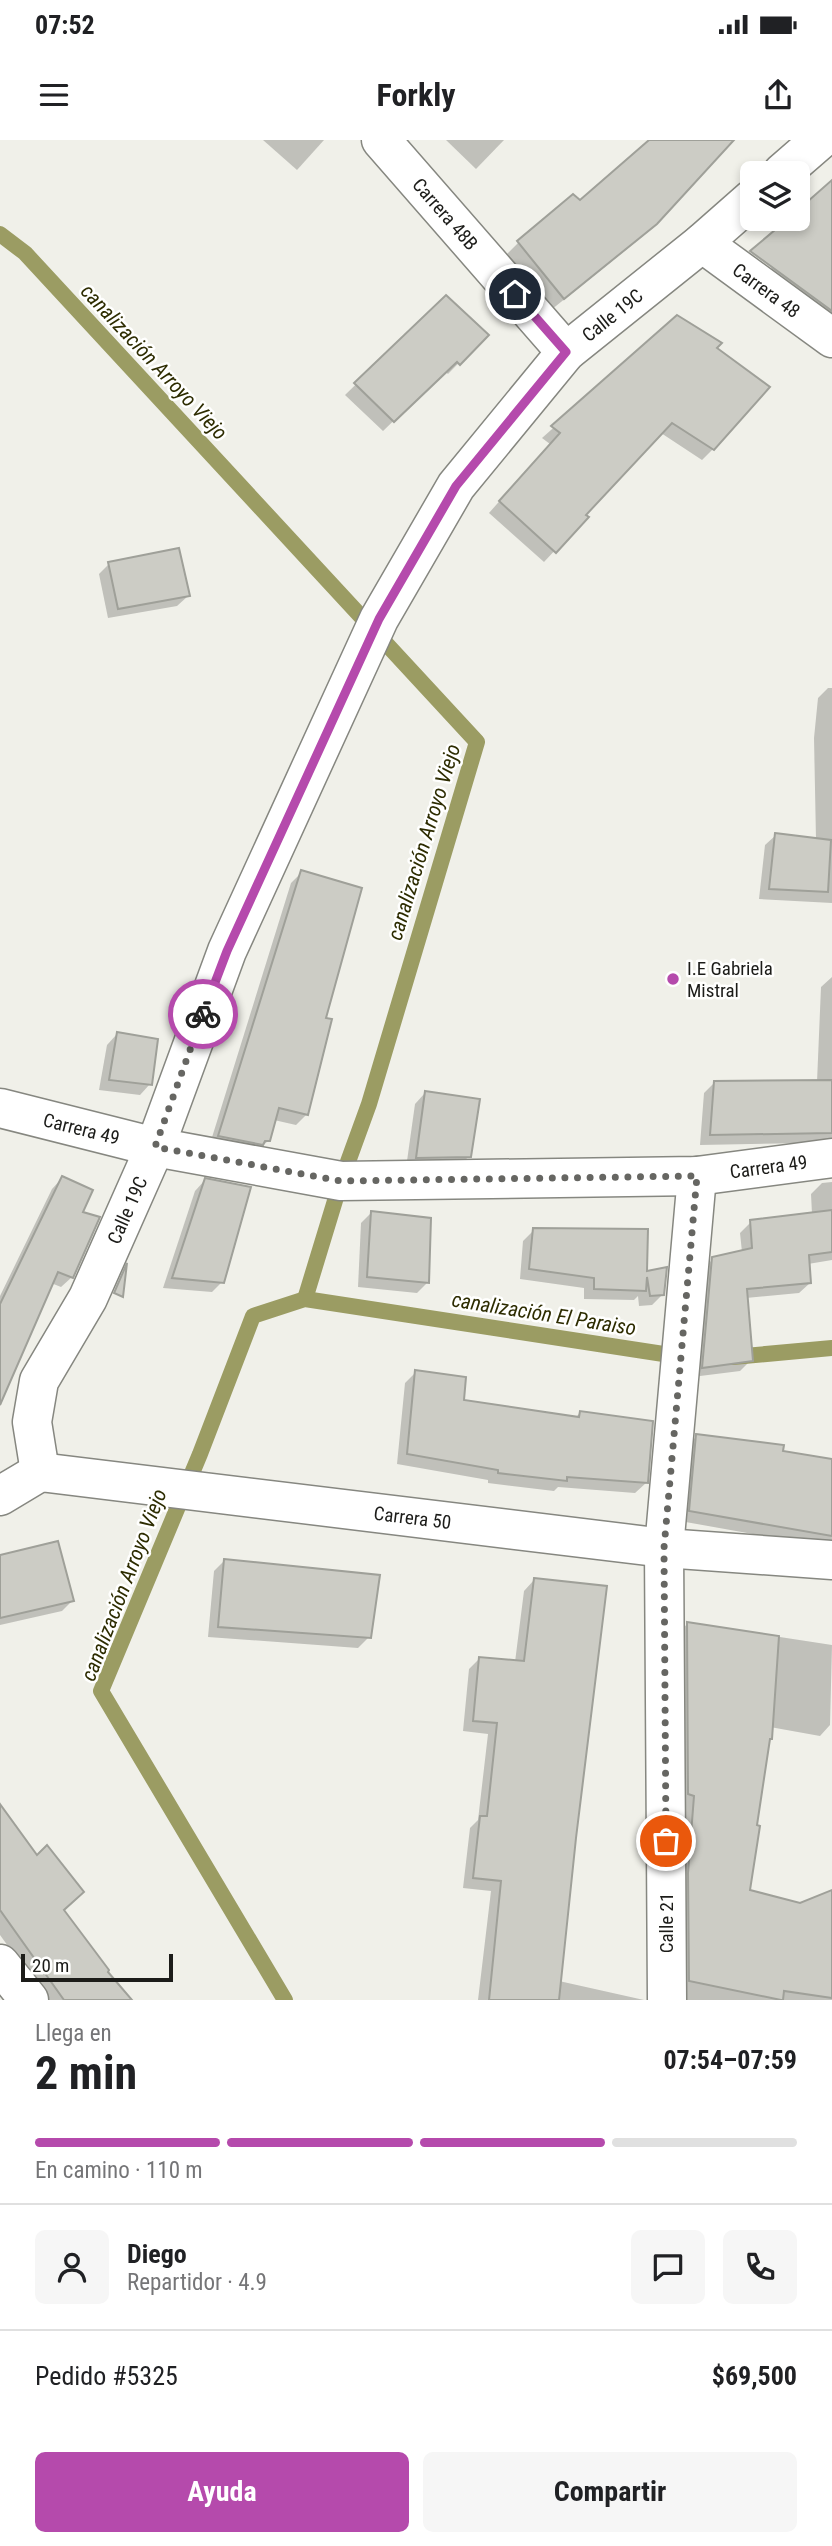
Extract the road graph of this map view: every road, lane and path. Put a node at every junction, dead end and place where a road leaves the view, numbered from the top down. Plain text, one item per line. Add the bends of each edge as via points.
1 (381, 140) edge
2 (820, 140) edge
3 (796, 161) edge
4 (740, 210) edge
5 (702, 243) junction
6 (832, 338) edge
7 (566, 352) junction
8 (0, 1108) edge
9 (155, 1147) junction
10 (832, 1158) edge
11 (697, 1176) junction
12 (40, 1472) junction
13 (0, 1496) edge
14 (664, 1548) junction
15 (832, 1560) edge
16 (0, 1964) edge
17 (29, 2000) edge
18 (667, 2000) edge

1 - 7 street, Carrera 48B
2 - 3 street
4 - 5 street, Calle 19C
5 - 6 street, Carrera 48
5 - 7 street, Calle 19C
7 - 9 street, Calle 19C via 456,486 379,619 227,951
8 - 9 street, Carrera 49
9 - 11 street, Carrera 49 via 341,1181
9 - 12 street, Calle 19C via 88,1298 39,1381 32,1422
10 - 11 street, Carrera 49
11 - 14 street, Calle 21
12 - 13 street
12 - 14 street, Carrera 50
14 - 15 street, Carrera 50
14 - 18 street, Calle 21
16 - 17 street

